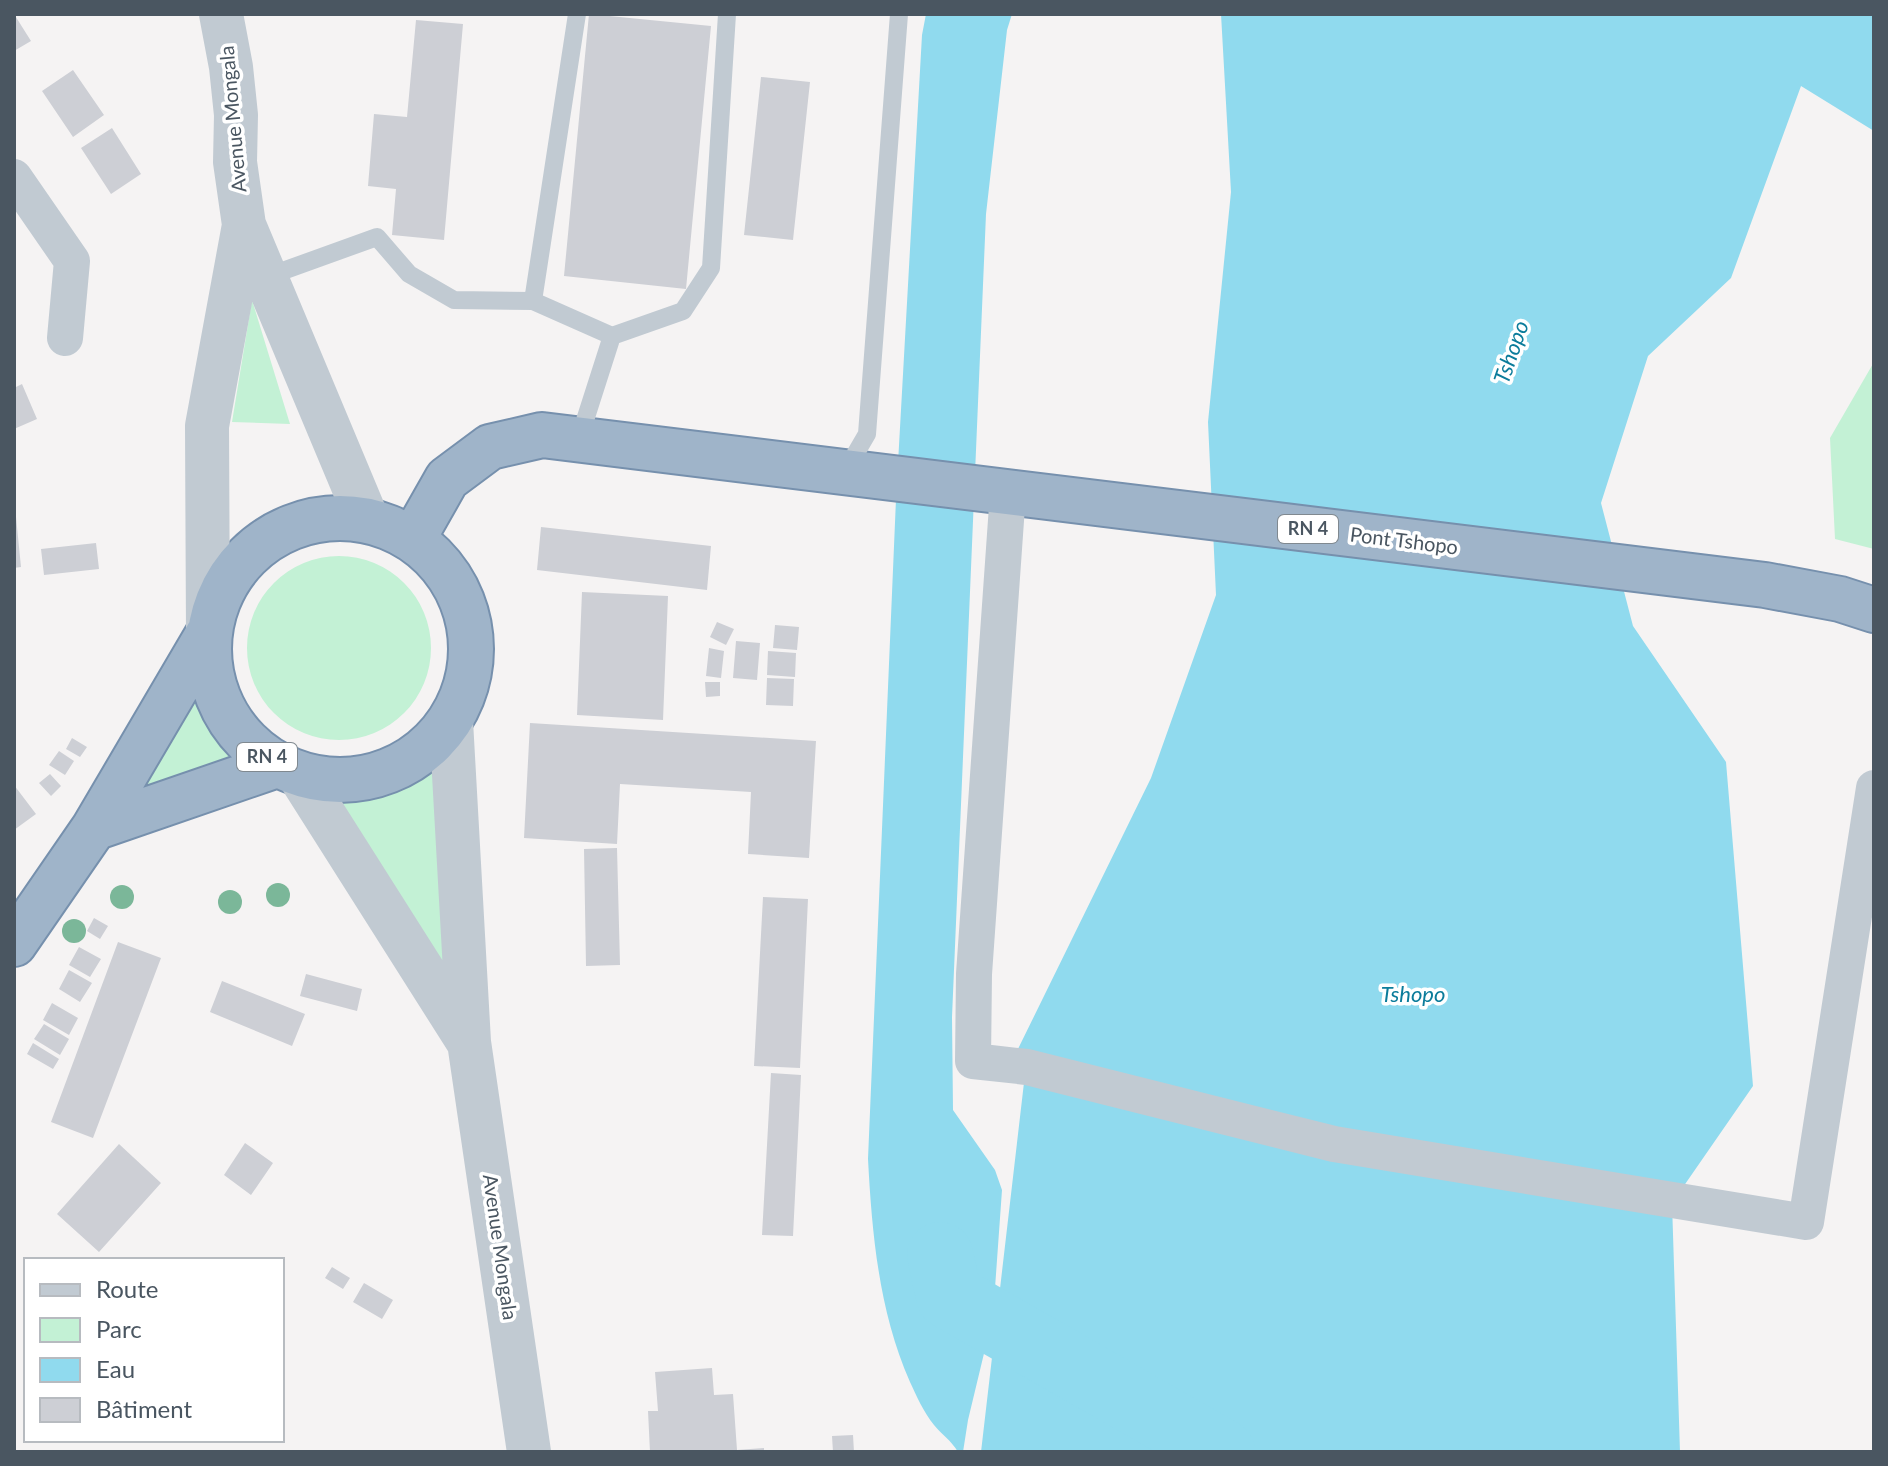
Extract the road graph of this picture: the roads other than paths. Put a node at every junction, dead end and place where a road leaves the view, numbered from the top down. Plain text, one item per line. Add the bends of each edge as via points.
1 (221, 14) edge
2 (577, 14) edge
3 (727, 14) edge
4 (899, 14) edge
5 (14, 177) edge
6 (244, 225) junction
7 (266, 277) junction
8 (533, 301) junction
9 (612, 336) junction
10 (65, 338) dead end
11 (579, 439) junction
12 (806, 467) junction
13 (1008, 492) junction
14 (367, 519) junction
15 (413, 539) junction
16 (1874, 610) edge
17 (208, 634) junction
18 (451, 721) junction
19 (288, 770) junction
20 (1874, 788) edge
21 (94, 828) junction
22 (14, 944) edge
23 (469, 1042) junction
24 (529, 1452) edge

1 - 6 street, Avenue Mongala via 231,67
2 - 8 lane
3 - 9 lane via 711,268 683,311
4 - 12 lane via 867,434 853,458
5 - 10 street via 72,261
6 - 7 street
6 - 17 street via 207,426
7 - 8 lane via 377,237 409,274 454,300
7 - 14 street
8 - 9 lane
9 - 11 lane
11 - 12 highway, RN 4
11 - 15 highway, RN 4 via 542,435 490,447 447,479
12 - 13 highway, Pont Tshopo / RN 4
13 - 16 highway, Pont Tshopo / RN 4 via 1765,585
13 - 20 street via 974,974 973,1061 1027,1067 1334,1144 1806,1222
14 - 15 highway, RN 4
14 - 17 highway, RN 4 via 321,517 277,532 240,561
15 - 18 highway, RN 4 via 449,576 468,623 469,674
17 - 19 highway, RN 4 via 213,686 237,732
17 - 21 highway, RN 4
18 - 19 highway, RN 4 via 422,753 384,774 342,781
18 - 23 street, Avenue Mongala
19 - 21 highway, RN 4
19 - 23 street
21 - 22 highway, RN 4
23 - 24 street, Avenue Mongala

